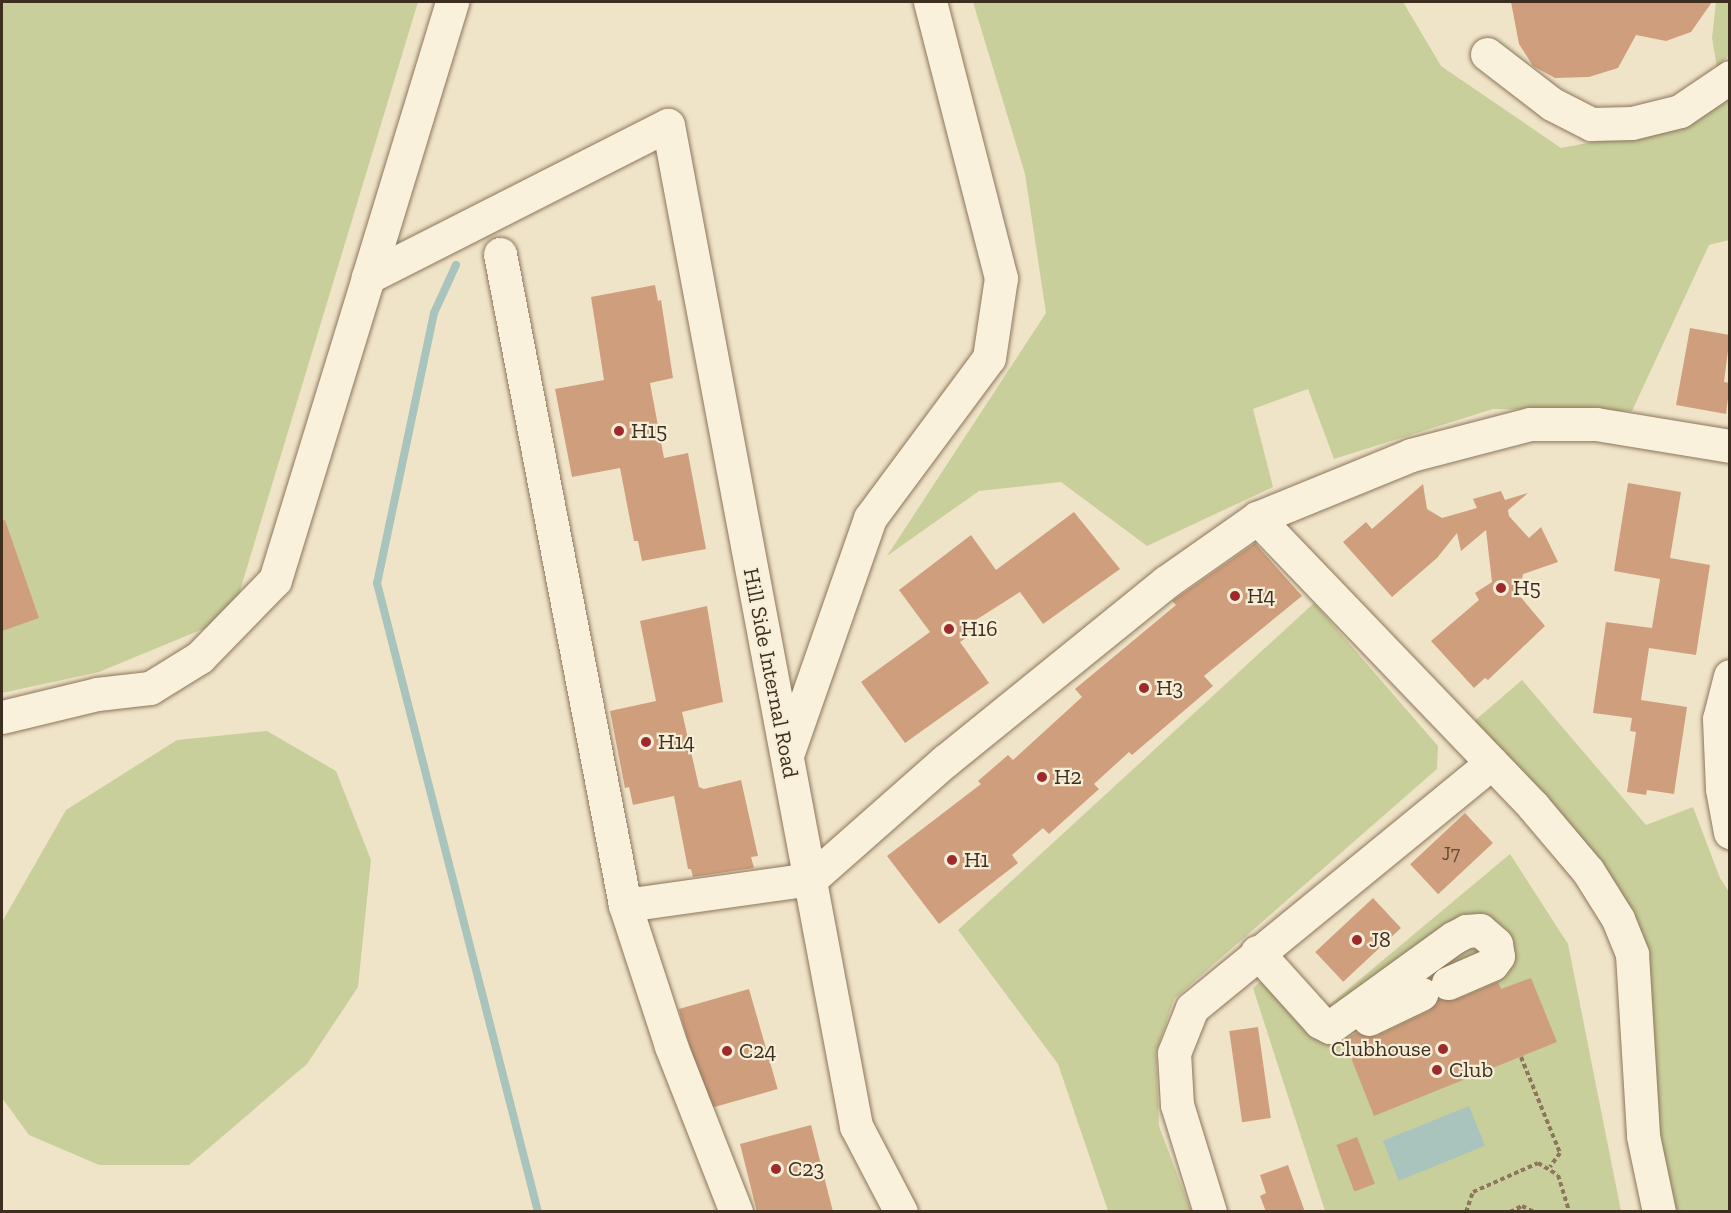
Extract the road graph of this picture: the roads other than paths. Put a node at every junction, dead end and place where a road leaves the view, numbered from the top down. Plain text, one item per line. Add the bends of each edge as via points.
1 (452, 2) edge
2 (930, 2) edge
3 (1487, 54) dead end
4 (1730, 77) edge
5 (500, 254) dead end
6 (368, 277) junction
7 (1730, 446) edge
8 (1257, 518) junction
9 (1730, 676) edge
10 (2, 717) edge
11 (786, 758) junction
12 (1491, 763) junction
13 (1730, 832) edge
14 (811, 879) junction
15 (625, 905) junction
16 (1250, 958) junction
17 (736, 1212) edge
18 (901, 1212) edge
19 (1210, 1212) edge
20 (1659, 1212) edge

1 - 6 street
2 - 11 street via 1001,278 989,358 870,518
3 - 4 street via 1552,104 1591,124 1632,123 1680,111
5 - 15 street
6 - 10 street via 274,580 200,657 150,688 97,694
6 - 11 street, Hill Side Internal Road via 669,125
7 - 8 street via 1596,424 1530,424 1411,455
8 - 12 street
8 - 14 street via 1166,582 945,761
9 - 13 street via 1719,719 1722,789
11 - 14 street, Hill Side Internal Road
12 - 16 street
12 - 20 street via 1588,871 1618,919 1632,954 1643,1136
14 - 15 street
14 - 18 street, Hill Side Internal Road via 856,1126
15 - 17 street via 670,1046
16 - 16 street via 1330,1027 1466,931 1480,930 1496,944 1498,956 1492,964 1330,1040 1316,1041 1306,1035
16 - 19 street via 1192,1008 1174,1053 1177,1105

